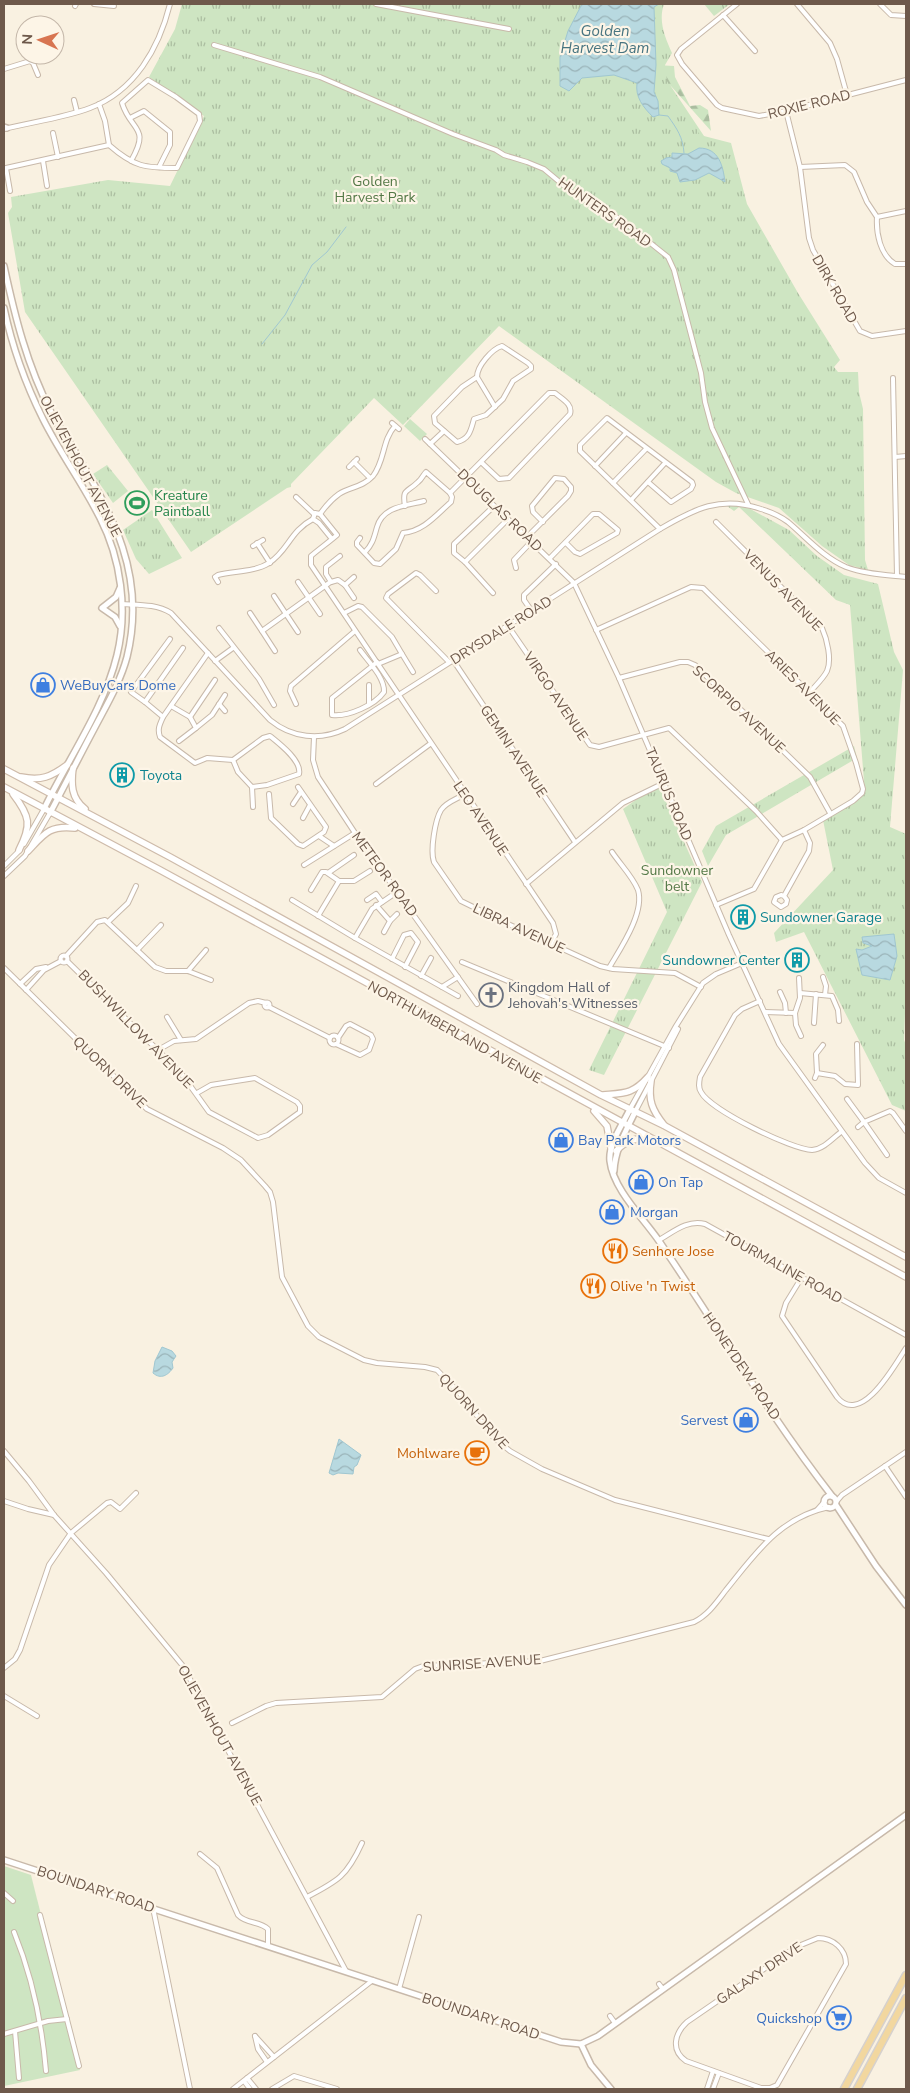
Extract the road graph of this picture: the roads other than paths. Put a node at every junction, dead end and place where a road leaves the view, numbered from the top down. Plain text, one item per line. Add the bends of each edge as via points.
1 (94, 4) edge
2 (170, 4) edge
3 (376, 4) edge
4 (737, 4) edge
5 (797, 4) edge
6 (880, 4) edge
7 (105, 5) edge
8 (114, 6) dead end
9 (723, 15) junction
10 (906, 16) edge
11 (509, 29) dead end
12 (214, 45) dead end
13 (755, 51) dead end
14 (4, 69) edge
15 (38, 75) dead end
16 (906, 80) edge
17 (847, 95) junction
18 (74, 100) dead end
19 (99, 104) junction
20 (786, 111) junction
21 (78, 112) junction
22 (130, 118) junction
23 (5, 128) edge
24 (53, 133) dead end
25 (109, 145) junction
26 (58, 157) junction
27 (42, 161) junction
28 (131, 161) junction
29 (159, 167) junction
30 (800, 167) junction
31 (47, 186) dead end
32 (10, 191) dead end
33 (906, 211) edge
34 (877, 217) junction
35 (906, 264) edge
36 (4, 266) edge
37 (4, 312) edge
38 (906, 331) edge
39 (476, 377) junction
40 (893, 378) dead end
41 (495, 407) junction
42 (395, 426) dead end
43 (444, 431) junction
44 (626, 433) junction
45 (425, 439) dead end
46 (430, 444) junction
47 (646, 449) junction
48 (906, 456) edge
49 (895, 457) junction
50 (481, 462) junction
51 (665, 463) junction
52 (595, 466) junction
53 (349, 467) dead end
54 (370, 478) junction
55 (466, 478) junction
56 (648, 482) junction
57 (613, 483) junction
58 (450, 493) junction
59 (296, 497) dead end
60 (631, 500) junction
61 (424, 501) dead end
62 (748, 504) junction
63 (405, 506) junction
64 (494, 506) junction
65 (314, 514) junction
66 (320, 514) junction
67 (314, 519) junction
68 (508, 519) junction
69 (543, 522) junction
70 (716, 522) dead end
71 (660, 529) junction
72 (527, 537) junction
73 (360, 538) dead end
74 (332, 539) junction
75 (263, 540) dead end
76 (532, 542) junction
77 (566, 543) junction
78 (365, 552) junction
79 (340, 556) dead end
80 (550, 558) junction
81 (465, 562) junction
82 (270, 563) junction
83 (556, 564) junction
84 (516, 568) dead end
85 (896, 576) junction
86 (354, 577) dead end
87 (906, 577) edge
88 (218, 582) dead end
89 (298, 582) dead end
90 (331, 582) junction
91 (574, 583) junction
92 (120, 584) junction
93 (344, 585) junction
94 (326, 586) junction
95 (436, 591) dead end
96 (494, 594) dead end
97 (274, 596) dead end
98 (309, 598) junction
99 (354, 598) dead end
100 (122, 604) junction
101 (132, 604) junction
102 (531, 610) junction
103 (250, 613) dead end
104 (287, 614) junction
105 (320, 614) dead end
106 (344, 614) junction
107 (508, 626) junction
108 (219, 628) dead end
109 (121, 630) junction
110 (596, 630) junction
111 (262, 631) junction
112 (355, 631) junction
113 (298, 632) dead end
114 (170, 639) dead end
115 (183, 648) dead end
116 (233, 648) junction
117 (360, 650) dead end
118 (275, 651) dead end
119 (208, 653) junction
120 (402, 654) junction
121 (215, 661) junction
122 (451, 661) junction
123 (378, 663) junction
124 (371, 667) junction
125 (413, 672) dead end
126 (619, 678) junction
127 (215, 680) dead end
128 (369, 685) dead end
129 (332, 692) dead end
130 (810, 692) junction
131 (225, 695) dead end
132 (399, 695) junction
133 (332, 698) junction
134 (145, 702) junction
135 (218, 704) junction
136 (296, 704) dead end
137 (369, 704) junction
138 (274, 705) dead end
139 (351, 705) dead end
140 (171, 706) junction
141 (225, 711) dead end
142 (352, 712) junction
143 (163, 717) junction
144 (190, 717) junction
145 (196, 728) junction
146 (643, 735) junction
147 (314, 737) junction
148 (179, 742) dead end
149 (430, 744) junction
150 (233, 760) junction
151 (67, 765) junction
152 (73, 768) junction
153 (4, 769) edge
154 (17, 776) junction
155 (664, 783) junction
156 (376, 784) dead end
157 (4, 787) edge
158 (252, 787) junction
159 (298, 787) dead end
160 (12, 792) junction
161 (300, 792) junction
162 (268, 794) dead end
163 (464, 794) junction
164 (51, 795) junction
165 (58, 798) junction
166 (294, 804) dead end
167 (310, 805) junction
168 (253, 808) dead end
169 (44, 809) junction
170 (50, 813) junction
171 (830, 813) junction
172 (93, 815) junction
173 (302, 818) dead end
174 (80, 828) junction
175 (804, 830) junction
176 (355, 833) junction
177 (319, 836) junction
178 (782, 840) junction
179 (575, 842) junction
180 (334, 846) junction
181 (19, 850) junction
182 (28, 851) junction
183 (612, 852) dead end
184 (354, 855) dead end
185 (304, 865) dead end
186 (4, 866) edge
187 (370, 872) dead end
188 (328, 873) junction
189 (4, 876) edge
190 (339, 881) junction
191 (526, 884) junction
192 (136, 886) dead end
193 (311, 890) dead end
194 (381, 890) dead end
195 (397, 892) junction
196 (376, 894) junction
197 (784, 896) dead end
198 (292, 900) dead end
199 (368, 900) dead end
200 (382, 902) junction
201 (376, 905) junction
202 (716, 905) junction
203 (397, 914) dead end
204 (318, 916) junction
205 (390, 921) junction
206 (108, 922) junction
207 (161, 925) dead end
208 (384, 932) dead end
209 (355, 938) junction
210 (551, 942) junction
211 (137, 950) junction
212 (206, 950) dead end
213 (67, 958) junction
214 (431, 958) dead end
215 (392, 959) junction
216 (462, 962) dead end
217 (742, 963) junction
218 (48, 967) junction
219 (405, 967) junction
220 (4, 968) edge
221 (609, 968) junction
222 (188, 971) junction
223 (421, 976) junction
224 (458, 977) junction
225 (823, 977) dead end
226 (799, 978) dead end
227 (211, 980) dead end
228 (20, 984) junction
229 (442, 987) junction
230 (701, 987) junction
231 (26, 990) junction
232 (780, 992) dead end
233 (800, 993) junction
234 (816, 994) junction
235 (826, 995) junction
236 (458, 996) dead end
237 (760, 1001) junction
238 (477, 1004) dead end
239 (765, 1012) junction
240 (786, 1013) junction
241 (795, 1013) junction
242 (167, 1017) dead end
243 (839, 1021) dead end
244 (814, 1023) dead end
245 (801, 1036) dead end
246 (330, 1038) junction
247 (338, 1038) junction
248 (181, 1040) junction
249 (336, 1044) junction
250 (857, 1044) dead end
251 (823, 1045) dead end
252 (667, 1047) junction
253 (158, 1050) junction
254 (649, 1079) junction
255 (197, 1093) junction
256 (601, 1095) junction
257 (847, 1099) dead end
258 (588, 1106) junction
259 (633, 1110) junction
260 (864, 1122) junction
261 (626, 1125) junction
262 (665, 1126) junction
263 (858, 1127) dead end
264 (906, 1131) edge
265 (842, 1132) junction
266 (658, 1142) junction
267 (614, 1150) junction
268 (887, 1154) dead end
269 (906, 1193) edge
270 (659, 1240) junction
271 (906, 1257) edge
272 (802, 1277) junction
273 (906, 1277) edge
274 (906, 1334) edge
275 (906, 1348) edge
276 (4, 1451) edge
277 (906, 1452) edge
278 (885, 1466) junction
279 (822, 1483) junction
280 (136, 1493) dead end
281 (906, 1497) edge
282 (825, 1500) junction
283 (4, 1501) edge
284 (833, 1502) junction
285 (817, 1510) junction
286 (54, 1515) junction
287 (71, 1533) junction
288 (768, 1539) junction
289 (906, 1604) edge
290 (4, 1668) edge
291 (4, 1696) edge
292 (37, 1716) dead end
293 (232, 1723) dead end
294 (906, 1815) edge
295 (362, 1843) dead end
296 (200, 1854) dead end
297 (4, 1860) edge
298 (4, 1893) edge
299 (307, 1897) junction
300 (13, 1901) dead end
301 (153, 1907) junction
302 (40, 1915) dead end
303 (419, 1917) dead end
304 (14, 1932) dead end
305 (268, 1945) junction
306 (346, 1971) junction
307 (906, 1975) edge
308 (373, 1980) junction
309 (399, 1989) junction
310 (906, 1998) edge
311 (610, 2016) dead end
312 (67, 2019) junction
313 (40, 2024) junction
314 (615, 2024) junction
315 (15, 2031) junction
316 (4, 2034) edge
317 (582, 2044) junction
318 (270, 2052) junction
319 (264, 2057) junction
320 (274, 2057) junction
321 (267, 2062) junction
322 (79, 2066) dead end
323 (713, 2070) junction
324 (46, 2071) dead end
325 (719, 2072) junction
326 (19, 2078) dead end
327 (246, 2080) junction
328 (250, 2087) edge
329 (190, 2089) edge
330 (233, 2089) edge
331 (256, 2089) edge
332 (272, 2089) edge
333 (337, 2089) edge
334 (610, 2089) edge
335 (707, 2089) edge
336 (713, 2089) edge
337 (844, 2089) edge
338 (857, 2089) edge

1 - 7 street
2 - 19 street via 158,42 144,67
3 - 11 street
4 - 9 street
5 - 17 street via 830,43
6 - 10 street via 891,15
7 - 8 street
9 - 13 street
9 - 20 street, ROXIE ROAD via 681,49 677,55 680,62 722,108 753,116
12 - 62 street, HUNTERS ROAD via 320,77 544,169 574,194 618,218 662,252 672,262 702,373 712,428
14 - 15 street via 31,61
16 - 17 street, ROXIE ROAD
17 - 20 street, ROXIE ROAD
18 - 21 street
19 - 21 street
19 - 25 street
20 - 30 street, DIRK ROAD
21 - 23 street
22 - 28 street via 140,137
22 - 29 street via 144,112 170,132 170,145
22 - 29 street via 122,103 149,80 199,114 200,121 178,167
24 - 26 street
25 - 26 street
25 - 28 street
26 - 27 street
27 - 31 street
27 - 32 street via 6,168
28 - 29 street via 145,168
30 - 34 street via 841,164 849,167
30 - 38 street, DIRK ROAD via 813,250 856,325 863,333 872,336
33 - 34 street
34 - 35 street via 878,238 887,257 894,264
36 - 101 street, OLIEVENHOUT AVENUE via 22,344 38,384 122,542 130,570
37 - 92 street, OLIEVENHOUT AVENUE via 43,419 108,536
39 - 41 street
39 - 41 street via 479,367 502,346 532,366 512,382
39 - 43 street via 434,416 434,421
40 - 49 street
41 - 43 street via 474,420 471,432 461,441 456,441
42 - 54 street via 387,438 380,463
43 - 46 street
44 - 47 street
44 - 52 street
44 - 52 street via 605,418 580,445 579,450
45 - 46 street, DOUGLAS ROAD
46 - 55 street, DOUGLAS ROAD
47 - 51 street
47 - 57 street
48 - 49 street
49 - 85 street
50 - 50 street via 499,479 509,478 570,414 569,405 555,392 550,392
50 - 55 street
51 - 56 street
51 - 56 street via 692,482 691,489 671,502
52 - 57 street
53 - 54 street via 355,461
54 - 66 street via 358,488 340,494
55 - 58 street
55 - 64 street, DOUGLAS ROAD
56 - 60 street
57 - 60 street
58 - 63 street via 426,472 417,484 405,491
58 - 78 street via 451,502 423,528 412,532 403,530 396,549 380,564 374,564
59 - 65 street
60 - 71 street
61 - 63 street
62 - 71 street, DRYSDALE ROAD via 708,506
62 - 85 street, DRYSDALE ROAD via 779,516 819,551 847,567
63 - 78 street via 386,512 378,524 373,543
64 - 68 street, DOUGLAS ROAD
64 - 81 street via 454,544 454,553
65 - 66 street
65 - 67 street
66 - 74 street via 337,535
67 - 74 street
67 - 82 street via 294,532
68 - 72 street, DOUGLAS ROAD
68 - 81 street
69 - 69 street via 571,492 564,479 552,481 532,506 533,512
69 - 72 street
70 - 130 street, VENUS AVENUE via 822,628 829,665
71 - 91 street, DRYSDALE ROAD
72 - 76 street, DOUGLAS ROAD
73 - 78 street via 358,545
74 - 94 street, LEO AVENUE via 310,559
75 - 82 street via 255,545
76 - 80 street, DOUGLAS ROAD
76 - 84 street via 514,560
77 - 77 street via 593,514 599,514 618,530 580,554
77 - 80 street
79 - 90 street via 326,567
80 - 83 street, DOUGLAS ROAD
81 - 96 street
82 - 88 street via 214,576
83 - 91 street, DOUGLAS ROAD
83 - 102 street via 524,595
85 - 87 street, DRYSDALE ROAD
86 - 93 street
89 - 98 street
90 - 93 street via 338,580
90 - 94 street
91 - 102 street, DRYSDALE ROAD
91 - 110 street, TAURUS ROAD
92 - 100 street, OLIEVENHOUT AVENUE
92 - 109 street via 116,597 102,608 115,617
93 - 99 street
94 - 98 street
94 - 106 street, LEO AVENUE
95 - 122 street, GEMINI AVENUE via 416,574 386,598
97 - 104 street
98 - 104 street
98 - 105 street
100 - 101 street, DRYSDALE ROAD
100 - 109 street, OLIEVENHOUT AVENUE
101 - 119 street, DRYSDALE ROAD via 163,608
101 - 152 street, OLIEVENHOUT AVENUE via 130,640 119,679
102 - 107 street, DRYSDALE ROAD
103 - 111 street
104 - 111 street
104 - 113 street
106 - 112 street, LEO AVENUE
106 - 120 street via 362,607 392,637
107 - 122 street, DRYSDALE ROAD
107 - 146 street, VIRGO AVENUE via 590,745 599,747
108 - 116 street
109 - 151 street, OLIEVENHOUT AVENUE via 107,687
110 - 126 street, TAURUS ROAD
110 - 130 street, ARIES AVENUE via 699,586
111 - 118 street
112 - 123 street, LEO AVENUE
112 - 136 street via 291,686
114 - 134 street via 131,692
115 - 134 street
116 - 121 street
116 - 138 street via 259,678
117 - 124 street
119 - 121 street, DRYSDALE ROAD
119 - 140 street
120 - 123 street
120 - 125 street
121 - 147 street, DRYSDALE ROAD via 275,724 300,735
122 - 132 street, DRYSDALE ROAD
122 - 179 street, GEMINI AVENUE
123 - 124 street
123 - 132 street, LEO AVENUE
124 - 133 street
124 - 137 street via 383,684 384,692
126 - 146 street, TAURUS ROAD
126 - 171 street, SCORPIO AVENUE via 680,662 696,665 810,777
127 - 144 street
128 - 137 street
129 - 133 street
130 - 171 street, ARIES AVENUE via 846,732 863,789 859,797
131 - 135 street
132 - 147 street, DRYSDALE ROAD via 345,729
132 - 149 street, LEO AVENUE
133 - 142 street via 332,715
134 - 143 street
135 - 141 street
135 - 145 street via 210,718
137 - 142 street
139 - 142 street
140 - 143 street
140 - 144 street
143 - 150 street via 158,729 160,737 192,762 207,758
144 - 145 street
145 - 148 street
146 - 155 street, TAURUS ROAD
146 - 178 street via 667,728 675,731
147 - 176 street, METEOR ROAD via 316,773
149 - 156 street
149 - 163 street, LEO AVENUE
150 - 158 street via 238,772
150 - 158 street via 268,736 299,766 296,776
151 - 154 main road via 43,779
151 - 164 street, OLIEVENHOUT AVENUE
152 - 165 street, OLIEVENHOUT AVENUE
152 - 172 main road via 73,794 80,805
153 - 154 main road, NORTHUMBERLAND AVENUE
154 - 164 main road, NORTHUMBERLAND AVENUE
155 - 179 street via 623,803
155 - 202 street, TAURUS ROAD
157 - 160 main road, NORTHUMBERLAND AVENUE
158 - 168 street
159 - 161 street
160 - 169 main road, NORTHUMBERLAND AVENUE
160 - 181 main road via 23,806 28,821 26,837
161 - 166 street
161 - 167 street
162 - 177 street via 266,807 271,818 298,844 303,846
163 - 191 street, LEO AVENUE
163 - 210 street, LIBRA AVENUE via 441,810 432,851 434,862 461,901
164 - 165 main road, NORTHUMBERLAND AVENUE
164 - 169 street, OLIEVENHOUT AVENUE
165 - 170 street, OLIEVENHOUT AVENUE
165 - 172 main road, NORTHUMBERLAND AVENUE
167 - 173 street
167 - 177 street via 326,827
169 - 170 main road, NORTHUMBERLAND AVENUE
169 - 181 street, OLIEVENHOUT AVENUE
170 - 174 main road, NORTHUMBERLAND AVENUE
170 - 182 street, OLIEVENHOUT AVENUE
171 - 175 street, ARIES AVENUE
172 - 256 main road, NORTHUMBERLAND AVENUE
174 - 182 main road via 51,829
174 - 258 main road, NORTHUMBERLAND AVENUE
175 - 178 street, ARIES AVENUE
175 - 197 street via 810,848
176 - 180 street
176 - 195 street, METEOR ROAD
177 - 180 street
178 - 202 street via 754,889
179 - 191 street
180 - 185 street
181 - 186 street, OLIEVENHOUT AVENUE
182 - 189 street, OLIEVENHOUT AVENUE
183 - 221 street via 637,888 639,900 638,913
184 - 188 street
187 - 190 street via 354,881
188 - 190 street
188 - 193 street via 321,873
190 - 204 street
191 - 210 street, LEO AVENUE via 555,929
192 - 206 street via 128,903
194 - 196 street
195 - 200 street
195 - 224 street, METEOR ROAD
196 - 199 street
196 - 200 street
198 - 204 street
200 - 201 street
201 - 205 street
201 - 209 street
202 - 217 street, TAURUS ROAD
203 - 205 street
204 - 209 street
205 - 208 street
206 - 211 street
206 - 213 street via 102,919 97,922
207 - 211 street
209 - 215 street
210 - 221 street, LIBRA AVENUE
211 - 222 street via 159,969
212 - 222 street
213 - 218 street via 62,956 61,961
213 - 253 street, BUSHWILLOW AVENUE
214 - 223 street
215 - 219 street
215 - 219 street via 404,936 411,934 418,942
216 - 252 street
217 - 230 street via 716,974
217 - 237 street, TAURUS ROAD
218 - 228 street via 36,969
218 - 231 street
219 - 223 street
220 - 228 street, QUORN DRIVE
221 - 230 street, LIBRA AVENUE via 675,973
222 - 227 street
223 - 229 street
224 - 229 street
224 - 238 street, METEOR ROAD
225 - 235 street
226 - 233 street
228 - 231 street, QUORN DRIVE
229 - 236 street
230 - 252 street
231 - 288 street, QUORN DRIVE via 147,1109 228,1151 249,1167 270,1192 282,1277 308,1326 319,1337 364,1360 437,1370 493,1436 510,1451 542,1469 615,1500
232 - 240 street via 786,1003
233 - 234 street
233 - 241 street
234 - 235 street
234 - 244 street
235 - 243 street via 834,998
237 - 239 street, TAURUS ROAD
237 - 265 street via 742,1009 732,1021 700,1077 701,1092 710,1102 738,1120 766,1135 807,1149 822,1147
239 - 240 street
239 - 265 street, TAURUS ROAD via 783,1051
240 - 241 street
241 - 245 street
242 - 248 street
246 - 247 street via 335,1035
246 - 248 street via 268,1005 252,1002 196,1039
246 - 249 street via 330,1043
247 - 249 street
247 - 249 street via 344,1027 350,1024 373,1039 369,1050 360,1055
248 - 253 street
250 - 251 street via 858,1085 845,1084 835,1076 816,1076 816,1054
252 - 254 street
253 - 255 street, BUSHWILLOW AVENUE
254 - 256 main road via 630,1092
254 - 259 street
254 - 262 main road via 651,1106
255 - 255 street, BUSHWILLOW AVENUE via 212,1114 258,1138 268,1136 300,1112 297,1102 255,1078 211,1085
256 - 259 main road, NORTHUMBERLAND AVENUE
257 - 260 street
258 - 261 main road, NORTHUMBERLAND AVENUE
258 - 267 main road via 607,1126
259 - 261 street
259 - 262 main road, NORTHUMBERLAND AVENUE
260 - 263 street
260 - 264 street via 890,1111
260 - 268 street
261 - 266 main road, NORTHUMBERLAND AVENUE
261 - 267 street
262 - 271 main road, NORTHUMBERLAND AVENUE
265 - 269 street, TAURUS ROAD via 873,1173
266 - 267 main road via 633,1139
266 - 273 main road, NORTHUMBERLAND AVENUE
267 - 270 street, HONEYDEW ROAD via 610,1162 614,1174
270 - 272 street, TOURMALINE ROAD via 686,1224 701,1223
270 - 279 street, HONEYDEW ROAD
272 - 274 street, TOURMALINE ROAD
272 - 275 street via 782,1316 844,1405 853,1406 875,1392
276 - 286 street, OLIEVENHOUT AVENUE
277 - 278 street
278 - 281 street
278 - 284 street
279 - 282 street, HONEYDEW ROAD
279 - 284 street, HONEYDEW ROAD
280 - 287 street via 120,1509 111,1502 106,1503
282 - 284 street
282 - 284 street
282 - 285 street, SUNRISE AVENUE
283 - 286 street
284 - 285 street, SUNRISE AVENUE
284 - 289 street, HONEYDEW ROAD
285 - 288 street, SUNRISE AVENUE
286 - 287 street, OLIEVENHOUT AVENUE
287 - 290 street via 45,1571 20,1650
287 - 299 street, OLIEVENHOUT AVENUE via 183,1666
288 - 293 street, SUNRISE AVENUE via 709,1613 694,1622 540,1661 419,1667 382,1696 276,1703
291 - 292 street
294 - 314 street via 661,1986
295 - 299 street via 341,1877
296 - 305 street via 217,1868 238,1916 268,1929
297 - 301 street, BOUNDARY ROAD
298 - 300 street
299 - 306 street, OLIEVENHOUT AVENUE
301 - 305 street, BOUNDARY ROAD
301 - 329 street
302 - 312 street
303 - 309 street
304 - 313 street via 27,1968
305 - 306 street, BOUNDARY ROAD
306 - 308 street, BOUNDARY ROAD
307 - 337 main road
308 - 309 street, BOUNDARY ROAD
308 - 320 street
309 - 317 street, BOUNDARY ROAD via 561,2042
310 - 338 main road
311 - 314 street
312 - 313 street
312 - 322 street
313 - 315 street
313 - 324 street
314 - 317 street
315 - 316 street
315 - 326 street
317 - 334 street via 591,2065
318 - 319 street
318 - 319 street via 255,2036
318 - 320 street
319 - 321 street
320 - 321 street
321 - 327 street
323 - 325 street, GALAXY DRIVE
323 - 325 street, GALAXY DRIVE via 686,2061 677,2053 677,2037 682,2027 802,1943 823,1938 840,1947 846,1966 777,2084 761,2088
323 - 335 street
325 - 336 street
327 - 328 street
327 - 330 street
328 - 331 street
332 - 333 street via 290,2077 298,2076

